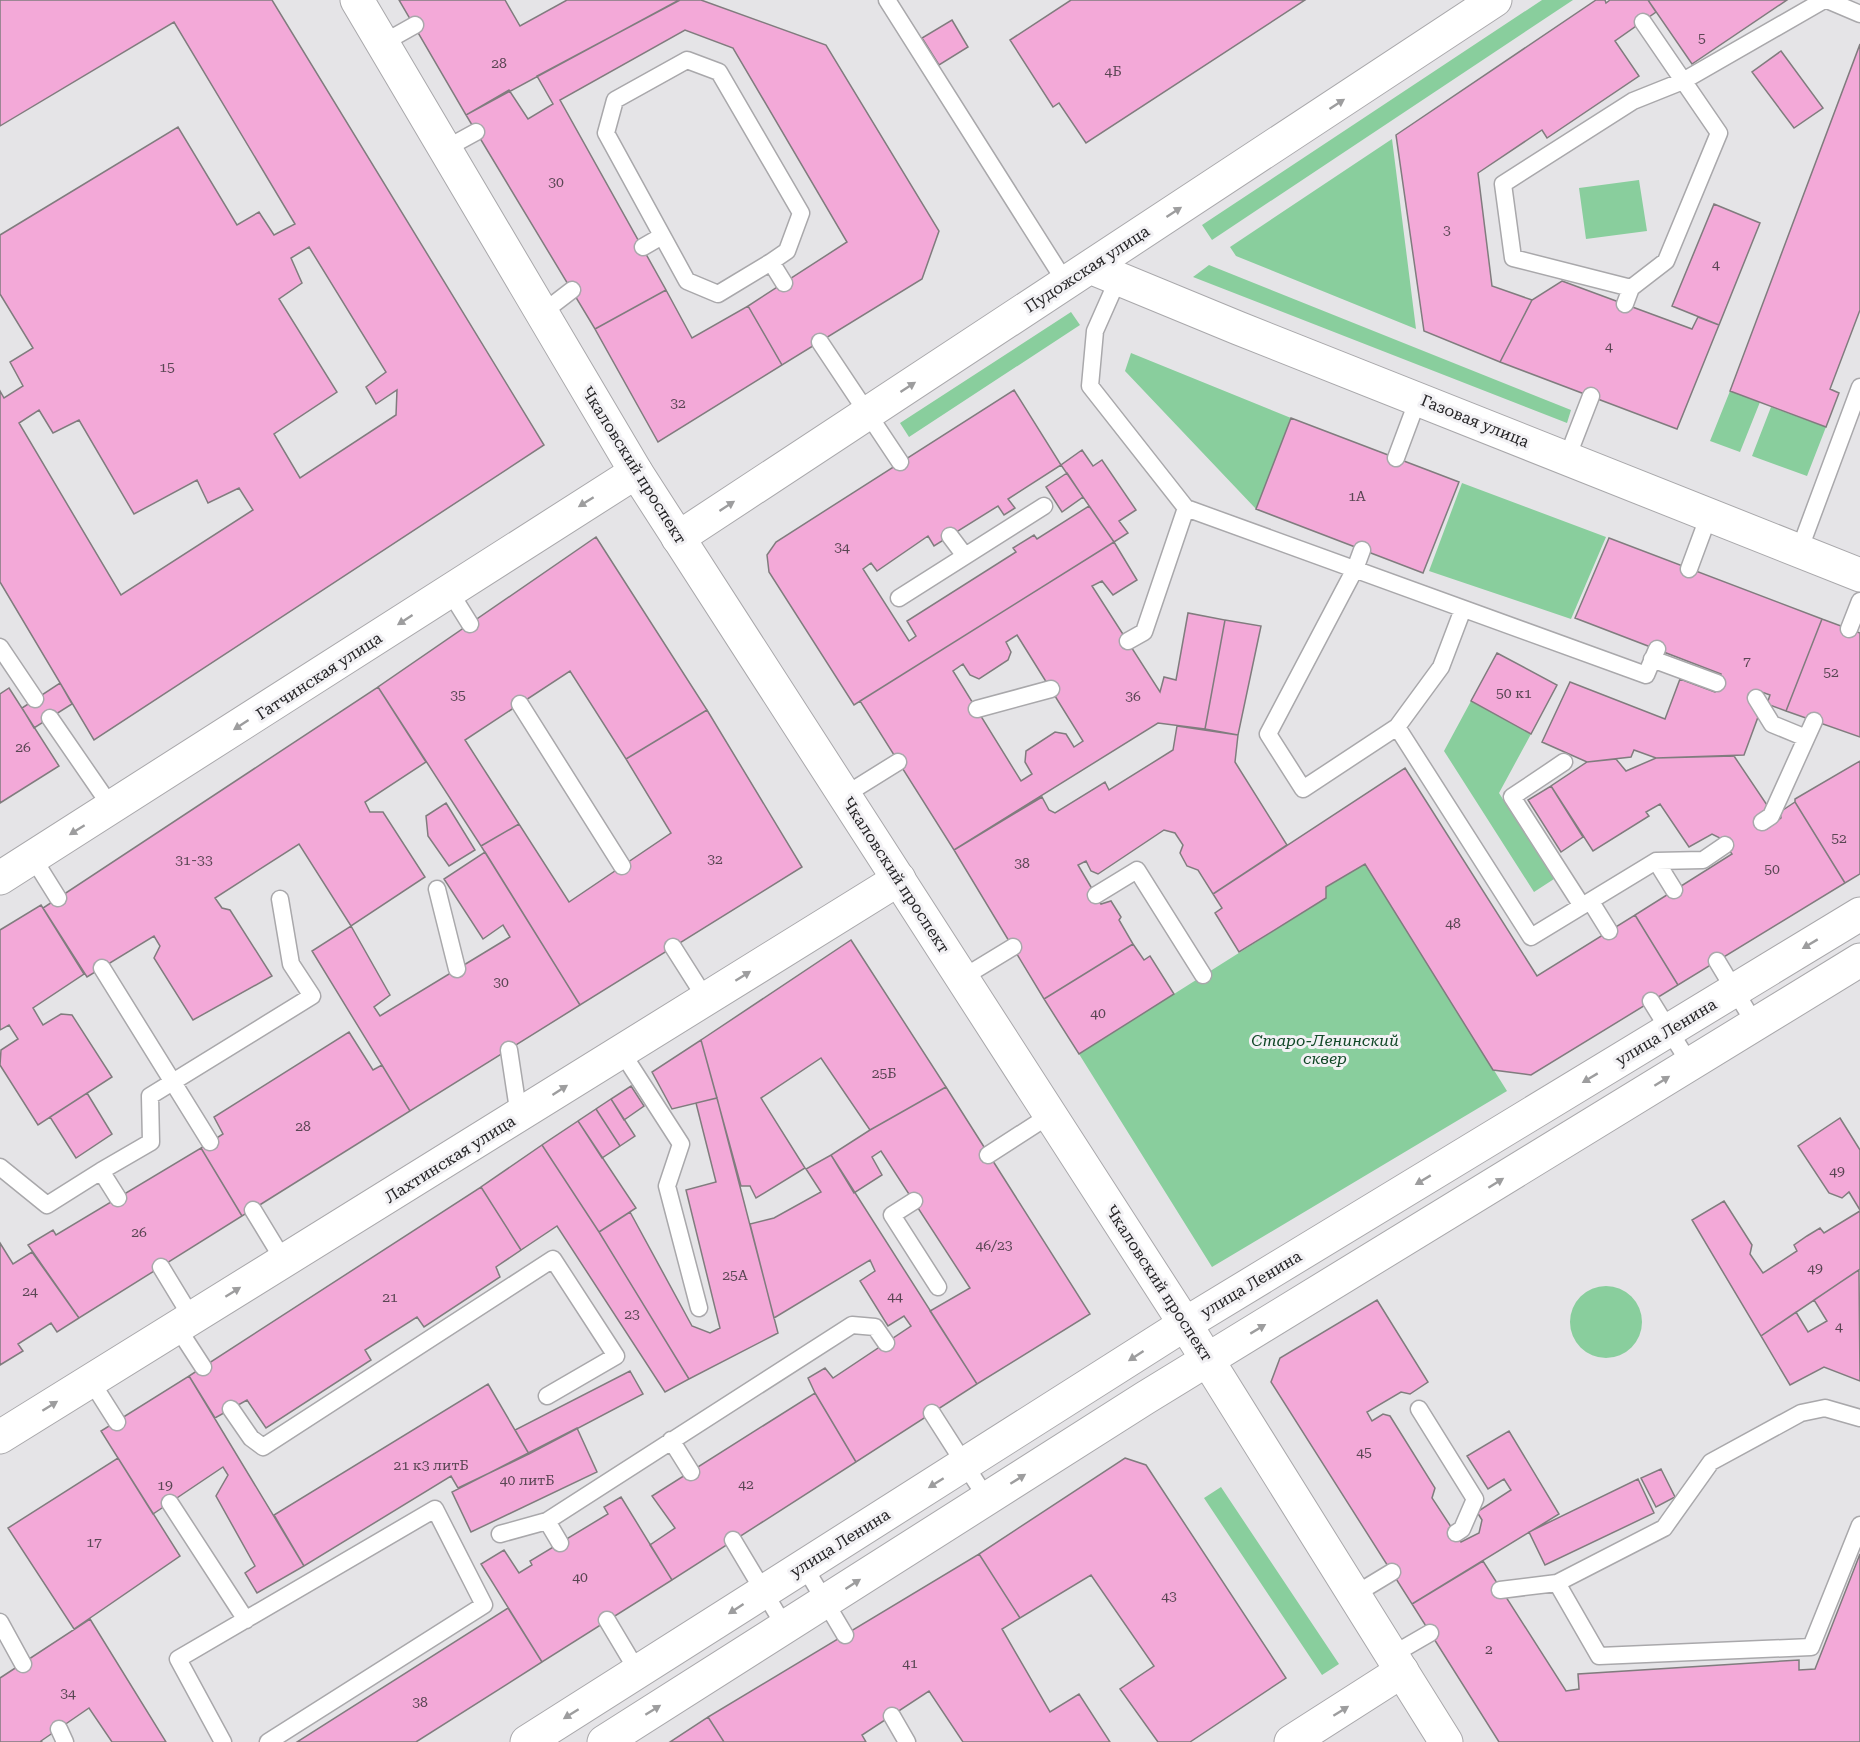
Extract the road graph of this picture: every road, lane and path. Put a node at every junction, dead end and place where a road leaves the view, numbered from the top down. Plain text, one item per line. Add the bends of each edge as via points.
1 (357, 0) edge
2 (886, 0) edge
3 (1826, 0) edge
4 (1474, 6) edge
5 (1860, 14) edge
6 (1643, 22) dead end
7 (415, 25) dead end
8 (382, 43) junction
9 (1683, 81) junction
10 (476, 132) dead end
11 (445, 149) junction
12 (662, 236) junction
13 (643, 247) dead end
14 (771, 262) junction
15 (1091, 276) junction
16 (784, 283) dead end
17 (572, 290) dead end
18 (542, 313) junction
19 (820, 342) dead end
20 (1860, 387) edge
21 (1591, 396) dead end
22 (1418, 399) junction
23 (868, 413) junction
24 (1396, 458) dead end
25 (1567, 458) junction
26 (900, 462) dead end
27 (636, 472) junction
28 (1044, 506) dead end
29 (1186, 508) junction
30 (1709, 515) junction
31 (950, 536) dead end
32 (678, 538) junction
33 (1362, 550) dead end
34 (1799, 551) junction
35 (965, 556) junction
36 (1354, 569) junction
37 (1689, 569) dead end
38 (1860, 575) edge
39 (450, 592) junction
40 (899, 598) dead end
41 (1860, 601) edge
42 (1463, 609) junction
43 (470, 624) dead end
44 (1850, 629) dead end
45 (1128, 641) dead end
46 (0, 647) edge
47 (1717, 683) dead end
48 (1051, 689) dead end
49 (1756, 698) dead end
50 (35, 699) dead end
51 (520, 704) dead end
52 (977, 710) dead end
53 (50, 718) dead end
54 (1814, 721) dead end
55 (1397, 727) junction
56 (1806, 738) junction
57 (898, 762) dead end
58 (1564, 762) dead end
59 (845, 795) junction
60 (112, 808) junction
61 (1762, 822) dead end
62 (1725, 845) dead end
63 (33, 858) junction
64 (1656, 861) junction
65 (622, 866) dead end
66 (0, 878) edge
67 (899, 879) junction
68 (437, 889) dead end
69 (1674, 890) dead end
70 (1096, 895) dead end
71 (58, 898) dead end
72 (280, 899) dead end
73 (1587, 904) junction
74 (1860, 914) edge
75 (1609, 931) dead end
76 (674, 947) dead end
77 (1013, 947) dead end
78 (1860, 960) edge
79 (1717, 961) dead end
80 (102, 968) dead end
81 (457, 969) dead end
82 (1203, 975) dead end
83 (962, 978) junction
84 (1735, 990) junction
85 (706, 999) junction
86 (1651, 1001) dead end
87 (1755, 1024) junction
88 (1669, 1030) junction
89 (509, 1050) dead end
90 (621, 1051) junction
91 (1690, 1064) junction
92 (173, 1082) junction
93 (1050, 1115) junction
94 (519, 1116) junction
95 (210, 1142) dead end
96 (988, 1155) dead end
97 (0, 1167) edge
98 (101, 1171) junction
99 (118, 1198) dead end
100 (914, 1202) dead end
101 (253, 1210) dead end
102 (284, 1261) junction
103 (161, 1267) dead end
104 (938, 1287) dead end
105 (699, 1308) dead end
106 (185, 1322) junction
107 (1185, 1324) junction
108 (886, 1343) dead end
109 (1208, 1359) junction
110 (203, 1367) dead end
111 (91, 1381) junction
112 (548, 1396) dead end
113 (231, 1409) dead end
114 (1419, 1409) dead end
115 (932, 1413) dead end
116 (1860, 1418) edge
117 (117, 1422) dead end
118 (0, 1437) edge
119 (672, 1440) junction
120 (965, 1464) junction
121 (691, 1472) dead end
122 (987, 1499) junction
123 (170, 1503) dead end
124 (546, 1521) junction
125 (1860, 1525) edge
126 (1456, 1533) dead end
127 (500, 1534) dead end
128 (733, 1540) dead end
129 (560, 1543) dead end
130 (804, 1566) junction
131 (1392, 1572) dead end
132 (1557, 1583) junction
133 (1500, 1590) dead end
134 (764, 1592) junction
135 (1354, 1595) junction
136 (825, 1602) junction
137 (246, 1620) junction
138 (607, 1620) dead end
139 (0, 1622) edge
140 (786, 1627) junction
141 (1430, 1633) dead end
142 (844, 1635) dead end
143 (1397, 1663) junction
144 (23, 1664) dead end
145 (638, 1672) junction
146 (892, 1716) dead end
147 (223, 1742) edge
148 (268, 1742) edge
149 (527, 1742) edge
150 (604, 1742) edge
151 (907, 1742) edge
152 (1291, 1742) edge
153 (1446, 1742) edge

1 - 8 street, Чкаловский проспект
2 - 15 lane
3 - 5 lane
3 - 9 lane
15 -> 4 street, Пудожская улица
6 - 9 lane
7 - 8 lane
8 - 11 street, Чкаловский проспект
9 - 9 lane via 1719,133 1666,261 1628,296 1513,258 1503,184 1633,101
10 - 11 lane
11 - 18 street, Чкаловский проспект
12 - 13 lane
12 - 14 lane via 687,281 718,294
12 - 14 lane via 606,133 615,100 687,60 719,72 801,213 787,251
14 - 16 lane
15 - 22 street, Газовая улица
23 -> 15 street, Пудожская улица
15 - 29 lane via 1095,331 1090,386
17 - 18 lane
18 - 27 street, Чкаловский проспект
19 - 23 lane
20 - 34 lane
21 - 25 lane
22 - 24 lane
22 - 25 street, Газовая улица
23 - 26 lane
32 -> 23 street, Пудожская улица
25 - 30 street, Газовая улица
27 - 32 street, Чкаловский проспект
27 -> 39 street, Гатчинская улица
28 - 35 lane
29 - 36 lane
29 - 45 lane via 1144,632
30 - 34 street, Газовая улица
30 - 37 lane
31 - 35 lane
32 - 59 street, Чкаловский проспект
33 - 36 lane
34 - 38 street, Газовая улица
35 - 40 lane
36 - 42 lane
36 - 55 lane via 1268,734 1303,789
39 - 43 lane
39 -> 60 street, Гатчинская улица
41 - 44 lane
42 - 47 lane via 1646,675 1654,654
42 - 55 lane via 1440,667
46 - 50 lane
48 - 52 lane
49 - 56 lane via 1772,724
51 - 65 lane
53 - 60 lane
54 - 56 lane
55 - 73 lane via 1531,937
56 - 61 lane via 1771,816
57 - 59 lane
58 - 73 lane via 1512,796
59 - 67 street, Чкаловский проспект
60 -> 63 street, Гатчинская улица
62 - 64 lane via 1702,860
63 - 66 street, Гатчинская улица
63 - 71 lane
64 - 69 lane
64 - 73 lane
67 - 83 street, Чкаловский проспект
85 -> 67 street, Лахтинская улица
68 - 81 lane
70 - 82 lane via 1137,870
72 - 92 lane via 291,964 312,996
73 - 75 lane
74 -> 84 street, улица Ленина
76 - 85 lane
77 - 83 lane
78 - 87 street
79 - 84 lane
80 - 92 lane
83 - 93 street, Чкаловский проспект
84 - 87 lane
84 - 88 street, улица Ленина
85 - 90 street, Лахтинская улица
86 - 88 lane
87 - 91 street
88 - 91 lane
88 -> 107 street, улица Ленина
89 - 94 lane
94 -> 90 street, Лахтинская улица
90 - 105 lane via 681,1144 667,1186
109 -> 91 street
92 - 95 lane
92 - 98 lane via 150,1096 151,1142
93 - 96 lane
93 - 107 street, Чкаловский проспект
94 - 102 street, Лахтинская улица
97 - 98 lane via 47,1205
98 - 99 lane
100 - 104 lane via 892,1215
101 - 102 lane
106 -> 102 street, Лахтинская улица
103 - 106 lane
106 - 110 lane
106 - 111 street, Лахтинская улица
107 - 109 street, Чкаловский проспект
107 -> 120 street, улица Ленина
108 - 119 lane via 875,1327 852,1324
122 -> 109 street
109 - 135 street, Чкаловский проспект
111 - 117 lane
118 -> 111 street, Лахтинская улица
112 - 113 lane via 616,1356 553,1259 263,1447 251,1438
114 - 126 lane via 1475,1499
115 - 120 lane
116 - 132 lane via 1825,1408 1801,1413 1711,1462 1664,1528
119 - 121 lane
119 - 124 lane
120 - 122 lane
120 -> 130 street, улица Ленина
136 -> 122 street
123 - 137 lane
124 - 127 lane
124 - 129 lane
125 - 132 lane via 1811,1647 1599,1656
128 - 134 lane
130 - 134 street, улица Ленина
130 - 136 lane
131 - 135 lane
132 - 133 lane
134 - 140 lane
134 -> 145 street, улица Ленина
135 - 143 street, Чкаловский проспект
136 - 140 street
136 - 142 lane
137 - 147 lane via 178,1659
137 - 148 lane via 435,1509 484,1605
138 - 145 lane
139 - 144 lane
150 -> 140 street
141 - 143 lane
152 -> 143 street
143 - 153 street, Чкаловский проспект
145 -> 149 street, улица Ленина
146 - 151 lane

